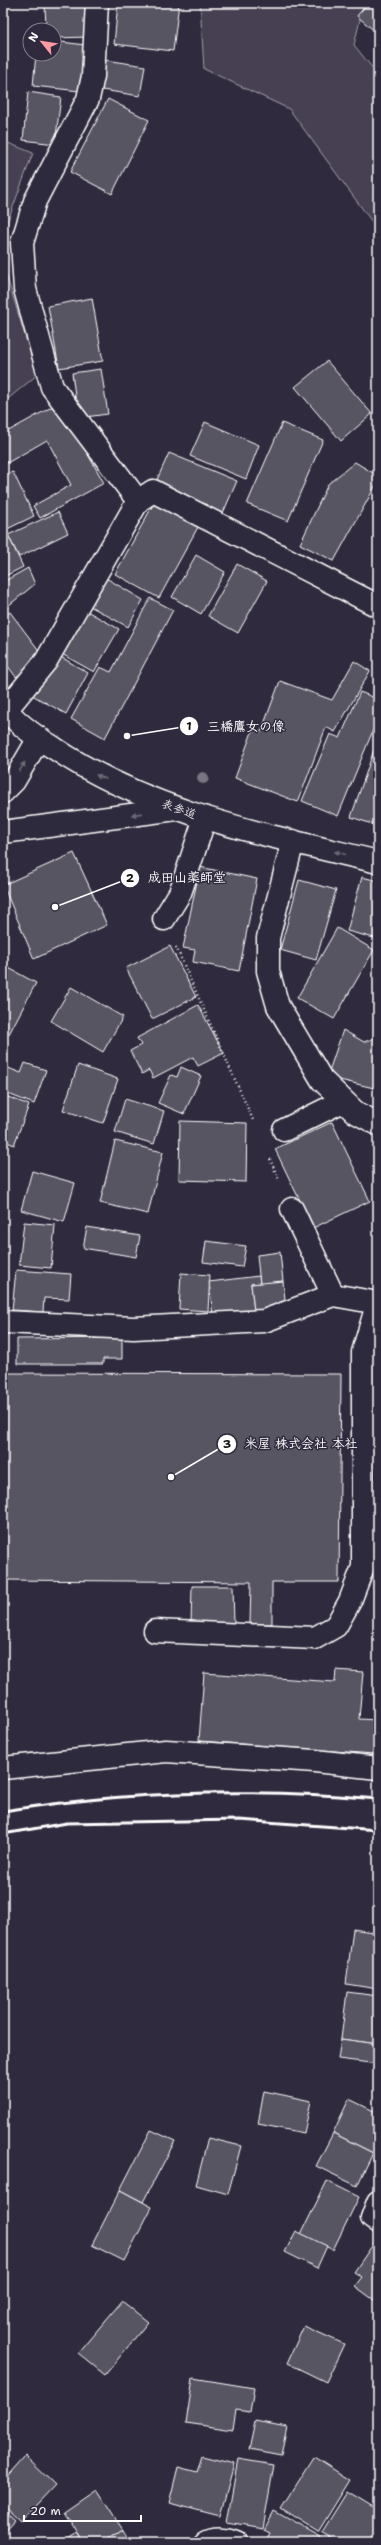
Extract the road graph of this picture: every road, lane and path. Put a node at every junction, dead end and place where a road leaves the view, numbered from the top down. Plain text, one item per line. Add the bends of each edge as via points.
1 (97, 3) edge
2 (138, 501) junction
3 (378, 606) edge
4 (5, 708) edge
5 (39, 738) junction
6 (3, 792) edge
7 (176, 809) junction
8 (205, 818) junction
9 (3, 832) edge
10 (293, 841) junction
11 (378, 862) edge
12 (164, 919) joint
13 (343, 1100) junction
14 (254, 1122) dead end
15 (378, 1124) edge
16 (284, 1130) dead end
17 (267, 1151) dead end
18 (292, 1209) joint
19 (333, 1295) junction
20 (378, 1303) edge
21 (3, 1322) edge
22 (156, 1631) dead end
23 (3, 1768) edge
24 (378, 1768) edge
25 (378, 2202) edge
26 (378, 2222) edge
27 (205, 2542) edge
28 (236, 2542) edge

1 - 2 street via 93,76 88,99 35,201 22,242 25,289 52,387
2 - 3 street via 153,492
2 - 4 street via 46,661
4 - 5 street, 表参道
6 -> 5 street via 14,782
7 -> 5 street, 表参道 via 86,770
7 - 8 street, 表参道
7 -> 9 street
8 - 10 street, 表参道
8 - 12 street via 180,893
11 -> 10 street, 表参道
10 - 13 street via 268,938 268,971 278,1006 322,1080
12 - 14 path
13 - 15 street via 355,1112
13 - 16 street
17 - 18 path
18 - 19 street
19 - 20 street
19 - 21 street via 264,1321 134,1328
20 - 22 street via 363,1352 362,1567 350,1601 336,1626 315,1638
23 - 24 street via 166,1751
25 - 26 street via 372,2218
27 - 28 street via 209,2539

